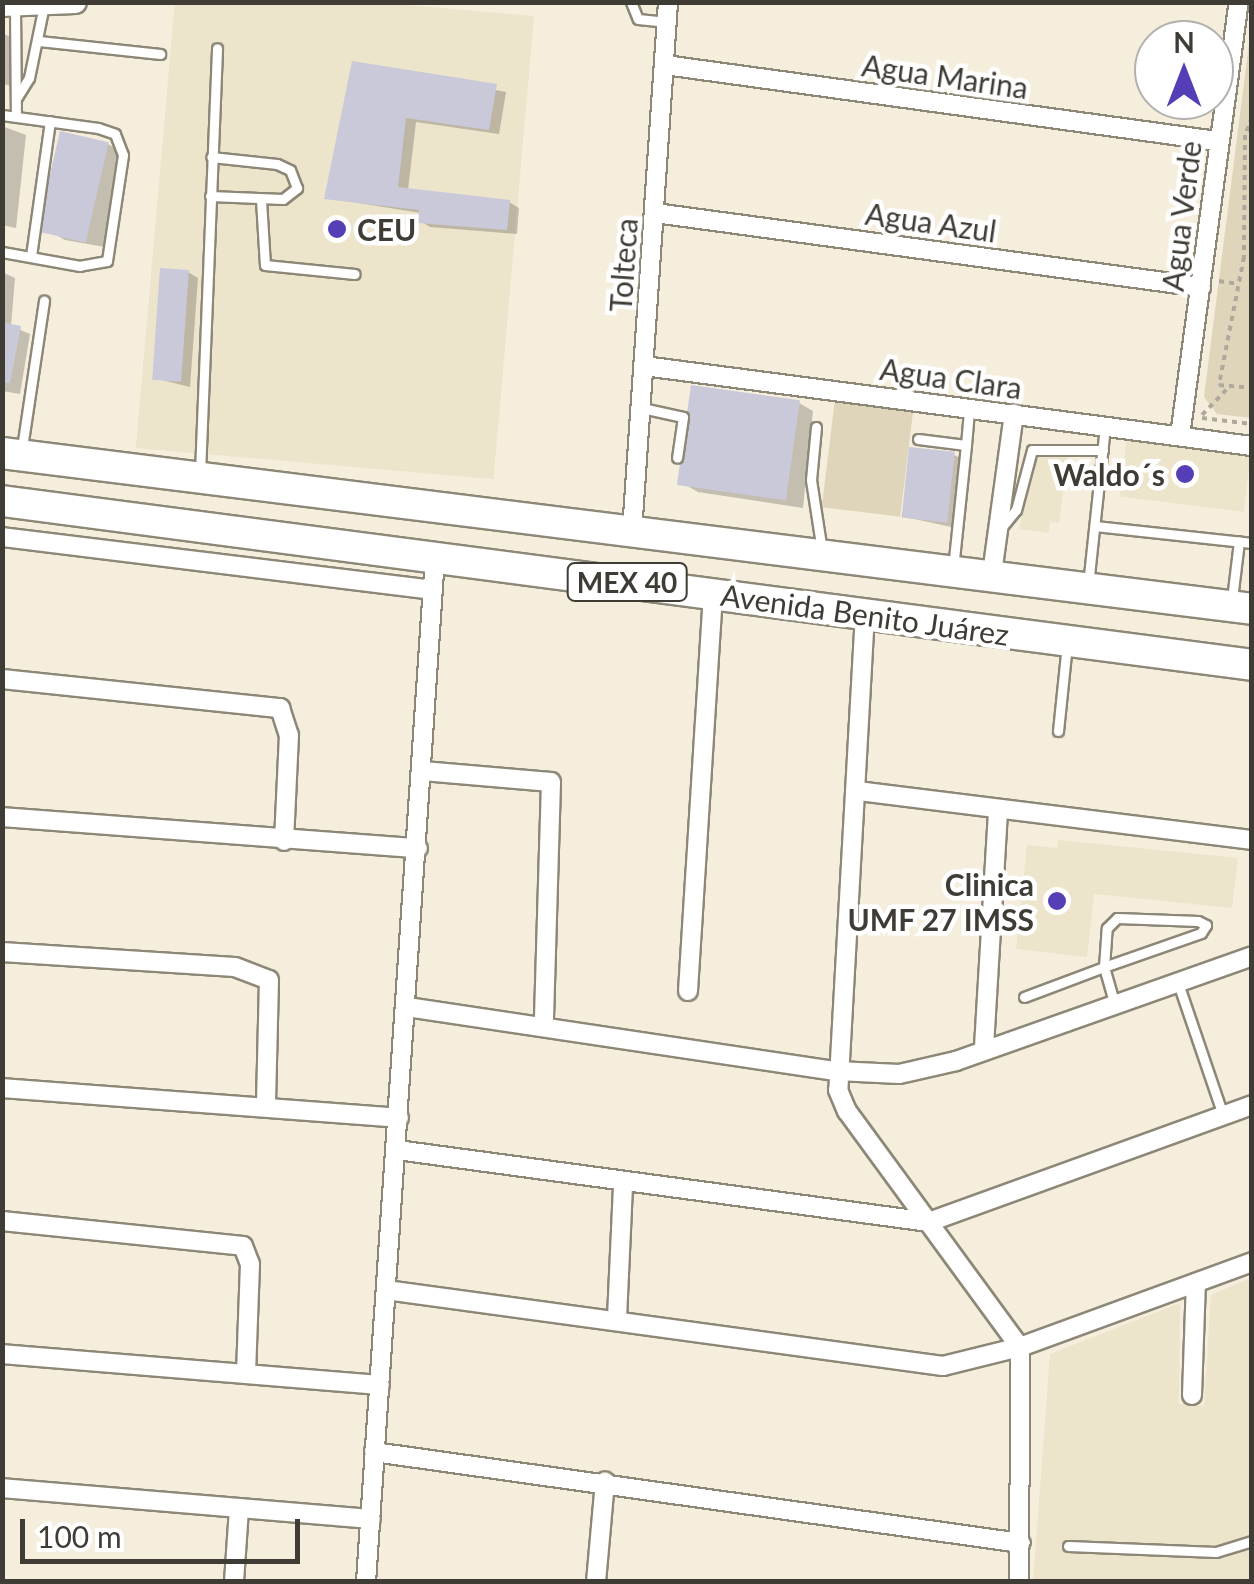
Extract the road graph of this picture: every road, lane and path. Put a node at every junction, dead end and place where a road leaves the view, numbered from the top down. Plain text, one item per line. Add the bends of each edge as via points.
1 (76, 2) edge
2 (630, 2) edge
3 (1238, 2) edge
4 (44, 3) edge
5 (9, 4) edge
6 (668, 12) edge
7 (39, 41) junction
8 (217, 48) dead end
9 (160, 54) dead end
10 (666, 65) junction
11 (17, 97) junction
12 (2, 115) edge
13 (16, 116) junction
14 (1252, 118) edge
15 (50, 121) junction
16 (1248, 135) edge
17 (1225, 137) junction
18 (211, 157) junction
19 (210, 196) junction
20 (261, 200) junction
21 (654, 213) junction
22 (2, 252) edge
23 (31, 256) junction
24 (355, 274) dead end
25 (1208, 284) junction
26 (1238, 284) junction
27 (44, 301) dead end
28 (644, 366) junction
29 (1231, 386) junction
30 (1252, 388) edge
31 (639, 408) junction
32 (970, 408) junction
33 (1014, 414) junction
34 (1198, 418) dead end
35 (816, 427) dead end
36 (1106, 427) junction
37 (1180, 436) junction
38 (918, 439) dead end
39 (966, 445) junction
40 (1252, 446) edge
41 (1103, 450) junction
42 (12, 455) edge
43 (677, 458) dead end
44 (200, 480) junction
45 (2, 501) edge
46 (1096, 526) junction
47 (998, 530) junction
48 (632, 532) junction
49 (2, 537) edge
50 (1238, 541) junction
51 (1252, 543) edge
52 (435, 556) junction
53 (822, 558) junction
54 (952, 576) junction
55 (991, 581) junction
56 (432, 590) junction
57 (713, 593) junction
58 (1087, 593) junction
59 (1241, 608) edge
60 (865, 612) junction
61 (1067, 641) junction
62 (1252, 665) edge
63 (2, 678) edge
64 (1058, 730) dead end
65 (423, 772) junction
66 (858, 790) junction
67 (998, 808) junction
68 (2, 817) edge
69 (1252, 840) edge
70 (284, 842) junction
71 (418, 848) junction
72 (2, 952) edge
73 (1252, 956) edge
74 (1104, 967) junction
75 (1177, 980) junction
76 (688, 991) dead end
77 (1024, 997) dead end
78 (1114, 1002) junction
79 (407, 1007) junction
80 (544, 1024) junction
81 (984, 1047) junction
82 (838, 1071) junction
83 (2, 1088) edge
84 (1252, 1105) edge
85 (266, 1107) junction
86 (1223, 1115) junction
87 (399, 1118) junction
88 (396, 1150) junction
89 (623, 1184) junction
90 (2, 1221) edge
91 (929, 1222) junction
92 (1252, 1262) edge
93 (1196, 1283) junction
94 (386, 1290) junction
95 (617, 1318) junction
96 (1020, 1346) junction
97 (2, 1354) edge
98 (246, 1374) junction
99 (380, 1385) junction
100 (1192, 1395) dead end
101 (374, 1452) junction
102 (605, 1481) junction
103 (2, 1488) edge
104 (240, 1508) junction
105 (371, 1519) junction
106 (1252, 1541) edge
107 (1021, 1543) junction
108 (1068, 1546) dead end
109 (234, 1582) edge
110 (366, 1582) edge
111 (596, 1582) edge
112 (1019, 1582) edge

1 - 4 street
2 - 6 lane via 638,19
3 - 17 street, Agua Verde
4 - 5 street
4 - 7 lane
5 - 11 lane
6 - 10 street, Tolteca
7 - 9 lane
7 - 11 lane
8 - 18 lane
10 - 17 street, Agua Marina
10 - 21 street, Tolteca
11 - 13 lane
12 - 13 lane
13 - 15 lane
14 - 16 path
15 - 23 lane
15 - 23 lane via 98,128 120,143 114,244 107,261 96,266
16 - 17 path
16 - 26 path
17 - 25 street, Agua Verde
18 - 19 lane
18 - 20 lane via 290,170 297,179 292,195
19 - 20 lane
19 - 44 lane
20 - 24 lane via 265,265
21 - 25 street, Agua Azul
21 - 28 street, Tolteca
22 - 23 lane
25 - 26 path
25 - 37 street, Agua Verde
26 - 29 path via 1219,384
27 - 42 lane
28 - 31 street, Tolteca
28 - 32 street, Agua Clara
29 - 30 path
29 - 34 path
31 - 43 lane via 684,418
31 - 48 street, Tolteca
32 - 33 street, Agua Clara
32 - 39 lane
33 - 36 street, Agua Clara
33 - 47 street
35 - 53 lane via 811,480
36 - 37 street, Agua Clara
36 - 41 lane
37 - 40 street, Agua Clara
38 - 39 lane
39 - 54 lane
41 - 46 lane
41 - 47 lane via 1032,450 1016,510
42 - 44 main road, Avenida Benito Juárez / MEX 40
44 - 48 main road, Avenida Benito Juárez / MEX 40
45 - 52 main road, Avenida Benito Juárez / MEX 40
46 - 50 lane
46 - 58 lane
47 - 55 street
48 - 53 main road, Avenida Benito Juárez / MEX 40
49 - 56 street
50 - 51 lane
50 - 59 lane
52 - 56 street
52 - 57 main road, Avenida Benito Juárez / MEX 40
53 - 54 main road, Avenida Benito Juárez / MEX 40
54 - 55 main road, Avenida Benito Juárez / MEX 40
55 - 58 main road, Avenida Benito Juárez / MEX 40
56 - 65 street
57 - 60 main road, Avenida Benito Juárez / MEX 40
57 - 76 street
58 - 59 main road, Avenida Benito Juárez / MEX 40
60 - 61 main road, Avenida Benito Juárez / MEX 40
60 - 66 street
61 - 62 main road, Avenida Benito Juárez / MEX 40
61 - 64 lane
63 - 70 street via 280,708 288,735
65 - 71 street
65 - 80 street via 551,782
66 - 67 street
66 - 82 street
67 - 69 street
67 - 81 street
68 - 70 street
70 - 71 street
71 - 79 street
72 - 85 street via 235,968 269,980
73 - 75 street
74 - 74 lane via 1108,928 1117,918 1206,925 1201,934
74 - 77 lane
74 - 78 lane
75 - 78 street
75 - 86 lane
78 - 81 street
79 - 80 street
79 - 87 street
80 - 82 street
81 - 82 street via 928,1070
82 - 91 street via 847,1112
83 - 85 street
84 - 86 street
85 - 87 street
86 - 91 street
87 - 88 street
88 - 89 street
88 - 94 street
89 - 91 street
89 - 95 street
90 - 98 street via 242,1246 250,1264
91 - 96 street
92 - 93 street
93 - 96 street
93 - 100 street
94 - 95 street
94 - 99 street
95 - 96 street via 943,1366
96 - 107 street
97 - 98 street
98 - 99 street
99 - 101 street
101 - 102 street
101 - 105 street
102 - 107 street
102 - 111 street
103 - 104 street
104 - 105 street
104 - 109 street
105 - 110 street
106 - 108 lane via 1216,1552
107 - 112 street

